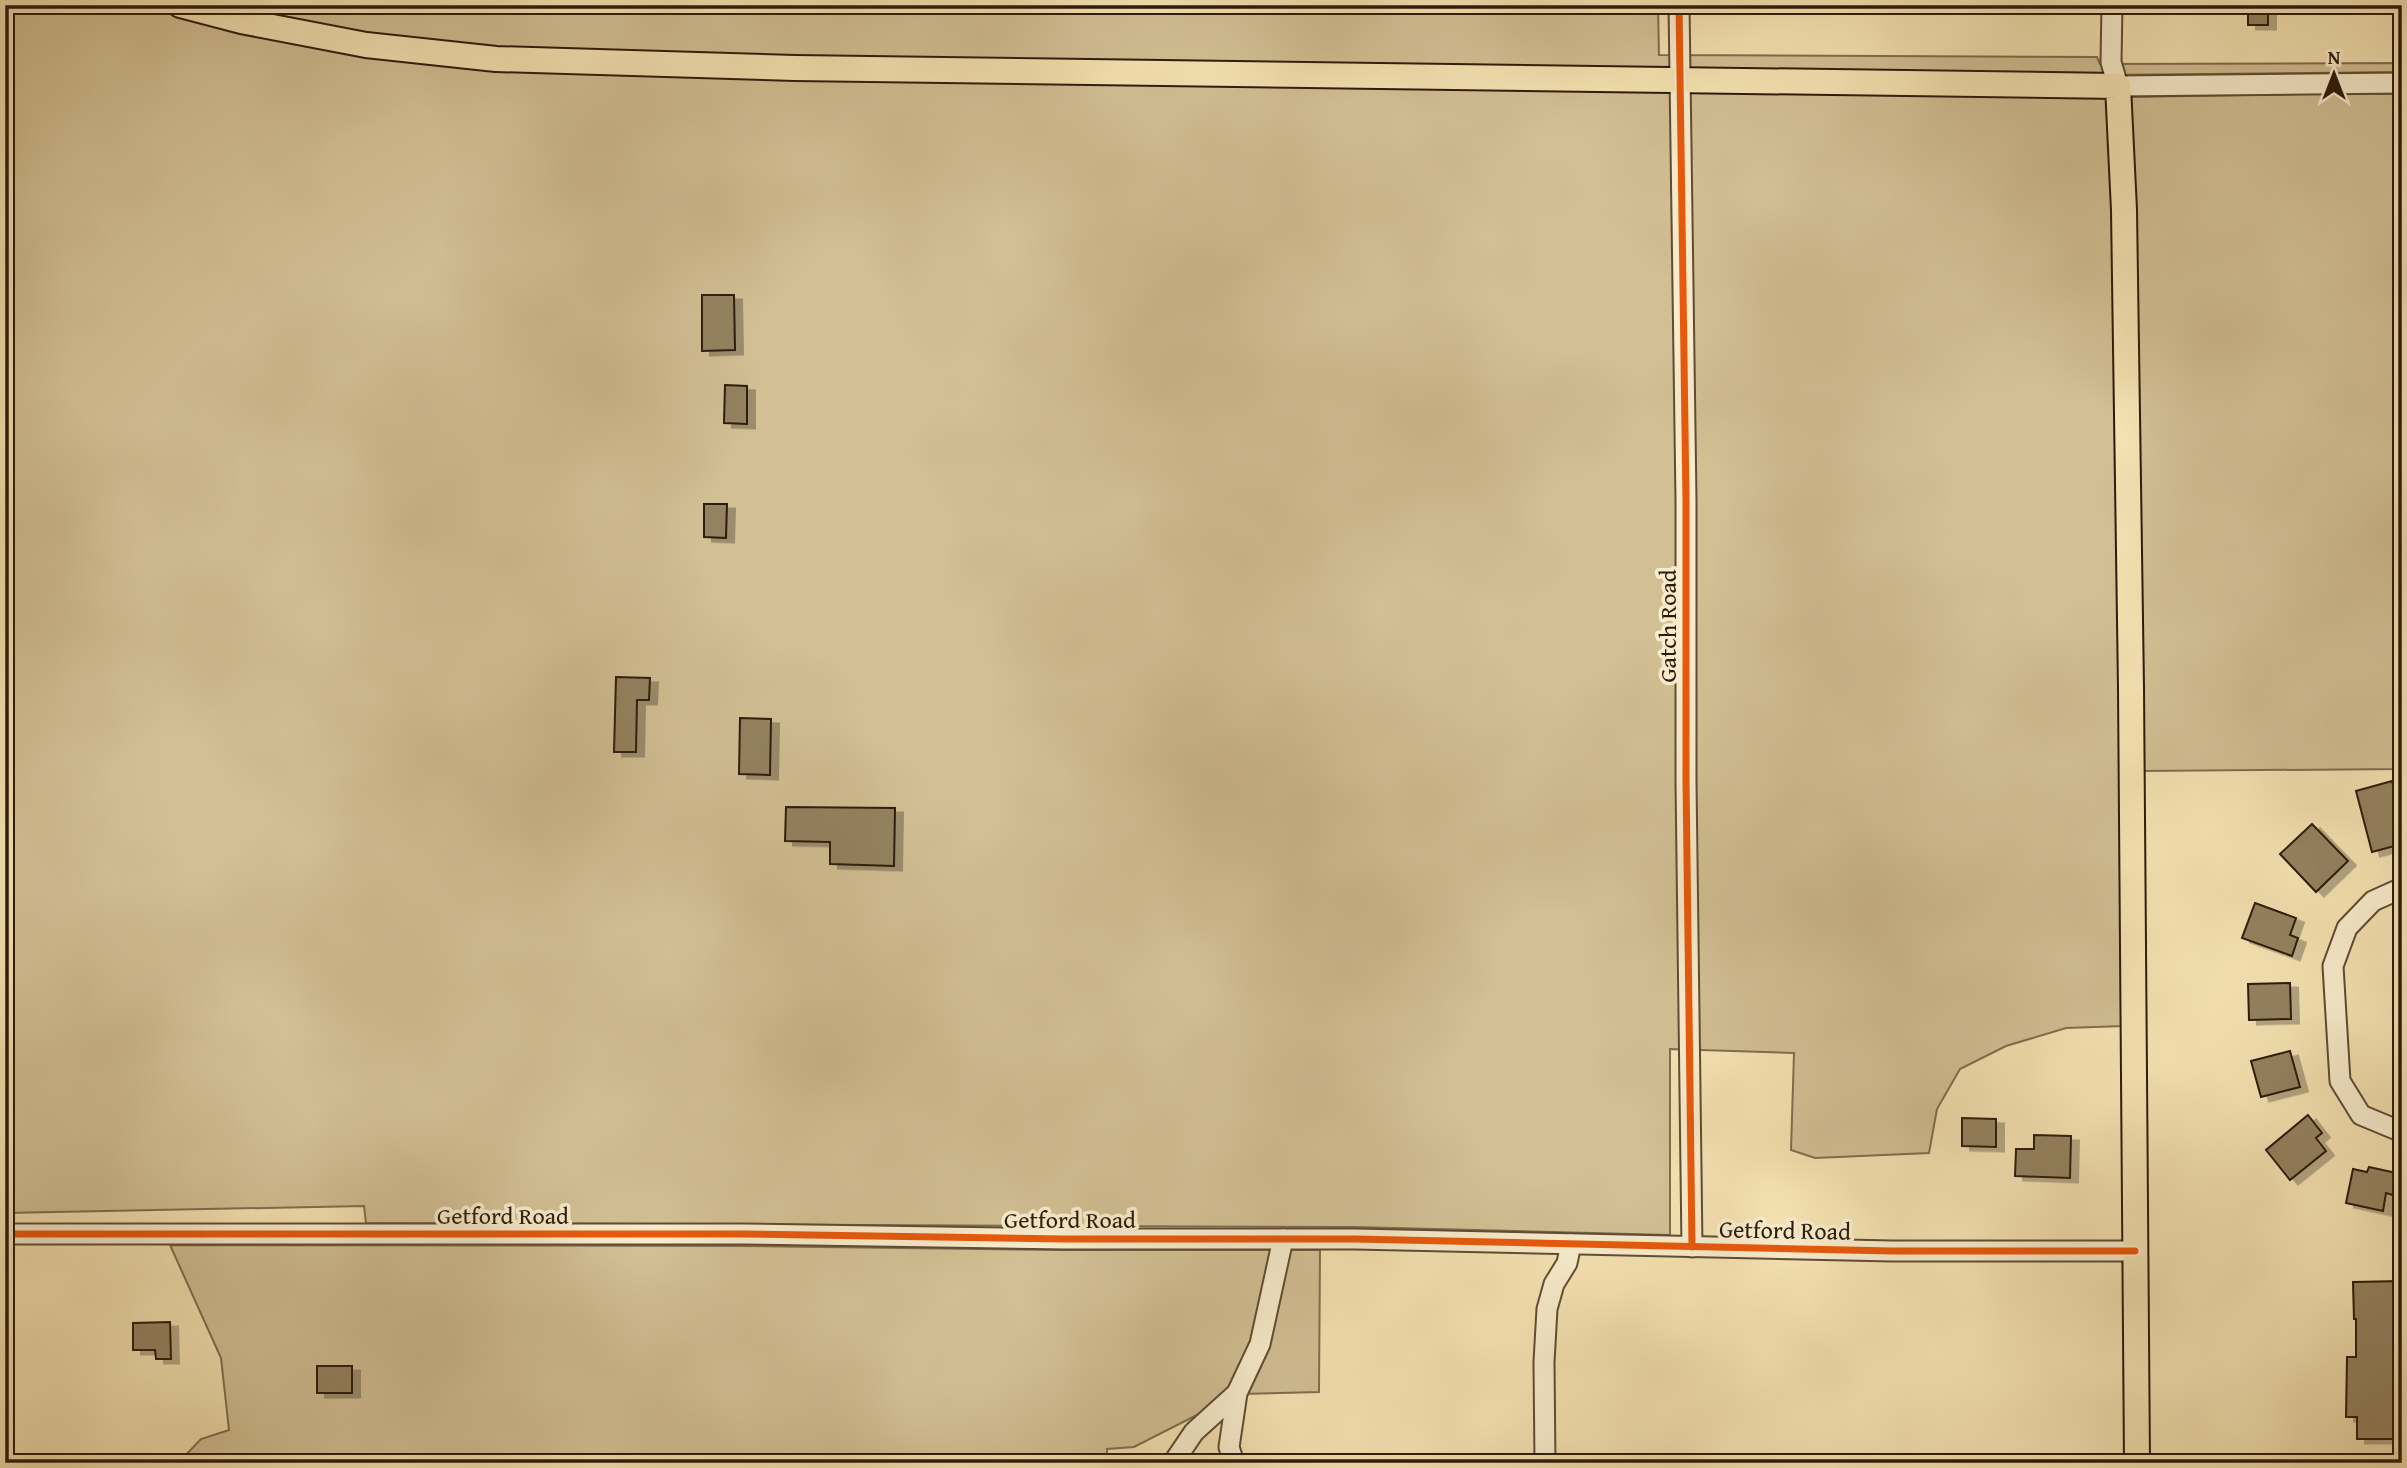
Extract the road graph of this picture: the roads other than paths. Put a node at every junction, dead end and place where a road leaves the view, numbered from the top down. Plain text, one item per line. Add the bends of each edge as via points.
1 (180, 5) edge
2 (1679, 5) edge
3 (2112, 5) edge
4 (1680, 81) junction
5 (2402, 83) edge
6 (2118, 86) junction
7 (2402, 888) edge
8 (2402, 1132) edge
9 (5, 1234) edge
10 (1283, 1239) junction
11 (1571, 1244) junction
12 (1692, 1247) junction
13 (2135, 1251) junction
14 (1237, 1393) junction
15 (1173, 1463) edge
16 (1234, 1463) edge
17 (1545, 1463) edge
18 (2137, 1463) edge

1 - 4 main road via 366,44 496,60
2 - 4 street, Gatch Road
3 - 6 street via 2111,62
4 - 6 main road
4 - 12 street, Gatch Road
5 - 6 street
6 - 13 main road via 2125,305
7 - 8 street via 2373,901 2347,928 2333,966 2340,1082 2361,1115
9 - 10 street, Getford Road
10 - 11 street, Getford Road
10 - 14 street via 1260,1344
11 - 12 street, Getford Road
11 - 17 street via 1547,1309
12 - 13 street, Getford Road
13 - 18 main road
14 - 15 street via 1194,1432
14 - 16 street via 1229,1447

